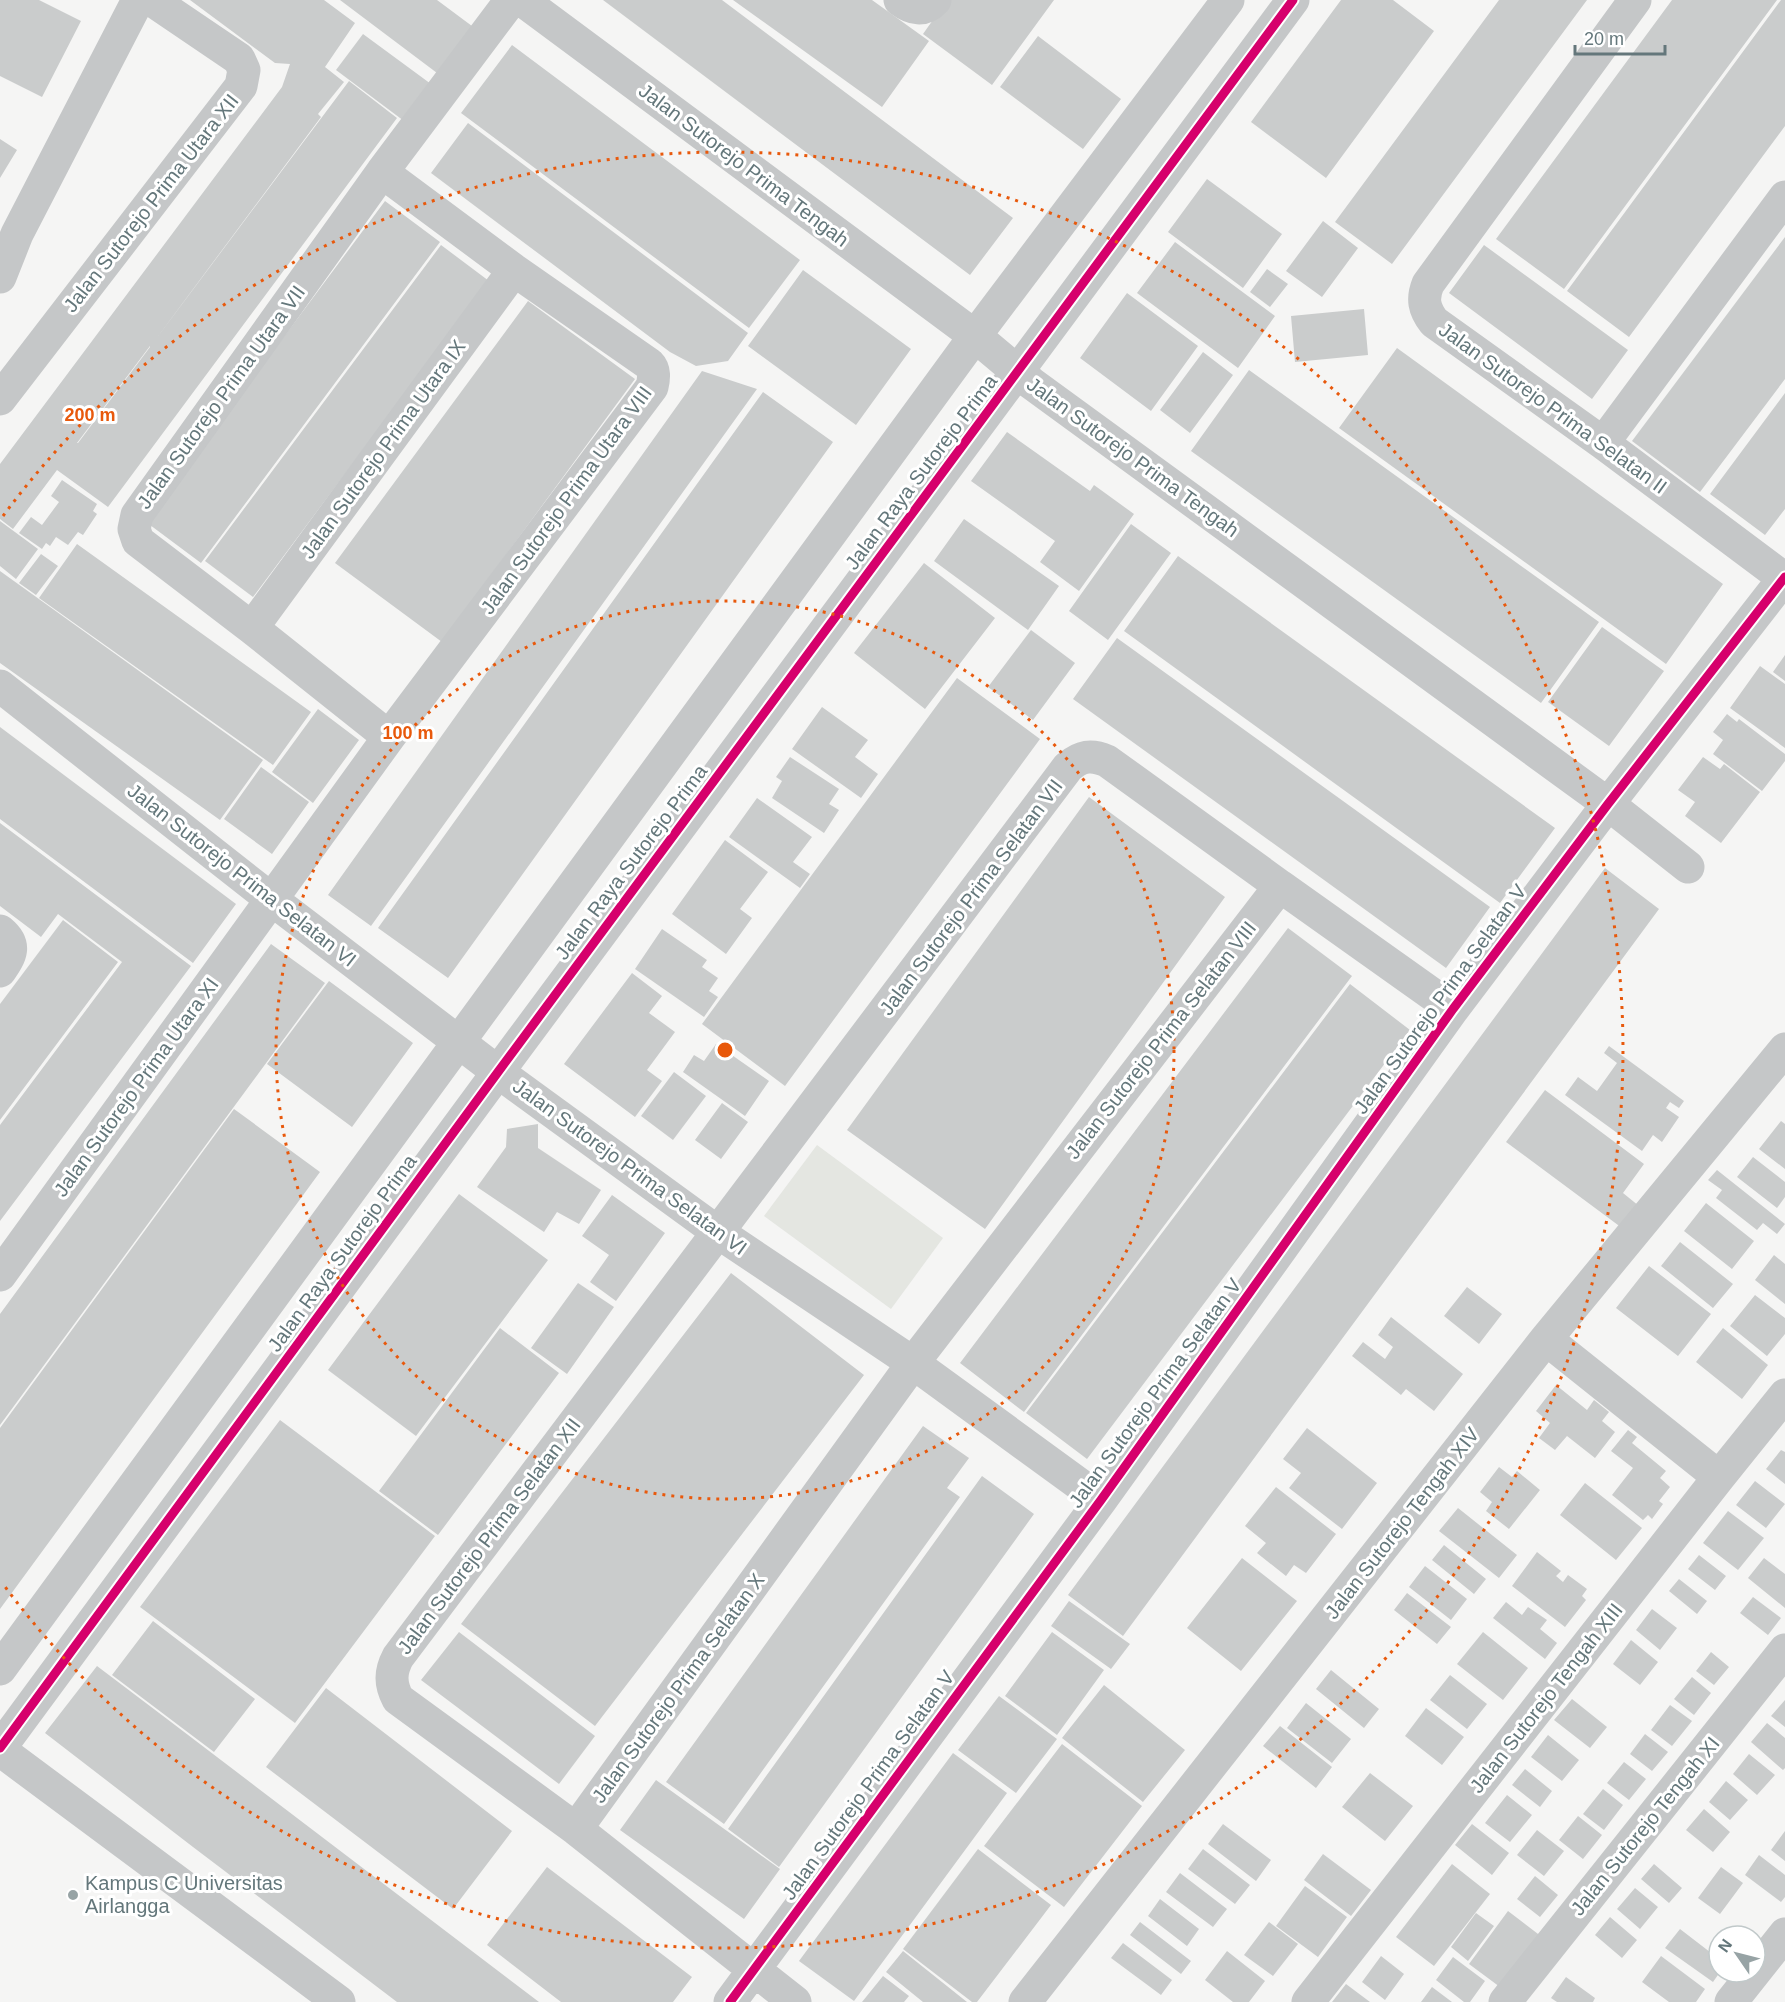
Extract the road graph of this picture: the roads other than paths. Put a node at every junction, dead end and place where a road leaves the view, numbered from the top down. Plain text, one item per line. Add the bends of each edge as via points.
1 (138, 0) edge
2 (152, 0) edge
3 (511, 0) edge
4 (522, 0) edge
5 (900, 0) edge
6 (935, 0) edge
7 (1228, 0) edge
8 (1293, 0) edge
9 (1635, 0) edge
10 (382, 172) junction
11 (1785, 196) edge
12 (514, 270) junction
13 (0, 277) edge
14 (975, 336) junction
15 (1017, 372) junction
16 (0, 399) edge
17 (1603, 444) junction
18 (1785, 578) edge
19 (252, 628) junction
20 (0, 686) edge
21 (389, 737) junction
22 (1608, 804) junction
23 (1688, 867) dead end
24 (1280, 886) junction
25 (271, 899) junction
26 (0, 931) edge
27 (0, 971) edge
28 (1453, 1009) junction
29 (459, 1041) junction
30 (1785, 1049) edge
31 (498, 1072) junction
32 (719, 1233) junction
33 (0, 1275) edge
34 (1546, 1339) junction
35 (913, 1363) junction
36 (1785, 1395) edge
37 (1719, 1477) junction
38 (1101, 1500) junction
39 (1785, 1650) edge
40 (0, 1669) edge
41 (0, 1749) edge
42 (576, 1829) junction
43 (1785, 1934) edge
44 (753, 1970) junction
45 (339, 2002) edge
46 (730, 2002) edge
47 (795, 2002) edge
48 (1025, 2002) edge
49 (1308, 2002) edge
50 (1505, 2002) edge
51 (1731, 2002) edge

1 - 13 street via 17,234
2 - 16 street, Jalan Sutorejo Prima Utara XII via 239,59 244,70 241,86
3 - 10 street, Jalan Sutorejo Prima Utara VII
4 - 14 street, Jalan Sutorejo Prima Tengah
5 - 6 street via 915,8
7 - 14 street, Jalan Raya Sutorejo Prima
8 - 15 street, Jalan Raya Sutorejo Prima
9 - 17 street, Jalan Sutorejo Prima Selatan II via 1425,293 1425,307 1434,322
10 - 12 street, Jalan Sutorejo Prima Utara VIII
10 - 19 street, Jalan Sutorejo Prima Utara VII via 137,515 134,525 138,541
11 - 17 street
12 - 19 street, Jalan Sutorejo Prima Utara IX
12 - 21 street, Jalan Sutorejo Prima Utara VIII via 649,363 654,375 652,387
14 - 15 street, Jalan Sutorejo Prima Tengah
14 - 29 street, Jalan Raya Sutorejo Prima
15 - 22 street, Jalan Sutorejo Prima Tengah
15 - 31 street, Jalan Raya Sutorejo Prima
17 - 18 street, Jalan Sutorejo Prima Selatan II
18 - 22 street, Jalan Sutorejo Prima Selatan V
19 - 21 street, Jalan Sutorejo Prima Utara VII
20 - 25 street, Jalan Sutorejo Prima Selatan VI
21 - 25 street, Jalan Sutorejo Prima Utara VIII
22 - 23 street, Jalan Sutorejo Prima Tengah
22 - 28 street, Jalan Sutorejo Prima Selatan V
24 - 28 street
24 - 32 street, Jalan Sutorejo Prima Selatan VII via 1107,761 1088,756 1075,761
24 - 35 street, Jalan Sutorejo Prima Selatan VIII
25 - 29 street, Jalan Sutorejo Prima Selatan VI
25 - 33 street, Jalan Sutorejo Prima Utara XI
26 - 27 street via 8,938 11,951
28 - 38 street, Jalan Sutorejo Prima Selatan V
29 - 31 street, Jalan Sutorejo Prima Selatan VI
29 - 40 street, Jalan Raya Sutorejo Prima
30 - 34 street, Jalan Sutorejo Tengah XIV
31 - 32 street, Jalan Sutorejo Prima Selatan VI
31 - 41 street, Jalan Raya Sutorejo Prima
32 - 35 street, Jalan Sutorejo Prima Selatan VI
32 - 42 street, Jalan Sutorejo Prima Selatan XII via 392,1670 398,1699
34 - 37 street
34 - 48 street, Jalan Sutorejo Tengah XIV
35 - 38 street, Jalan Sutorejo Prima Selatan VI
35 - 42 street, Jalan Sutorejo Prima Selatan X
36 - 37 street, Jalan Sutorejo Tengah XIII
37 - 49 street, Jalan Sutorejo Tengah XIII
38 - 44 street, Jalan Sutorejo Prima Selatan V
39 - 50 street, Jalan Sutorejo Tengah XI
41 - 45 street
42 - 44 street
43 - 51 street
44 - 46 street, Jalan Sutorejo Prima Selatan V
44 - 47 street

